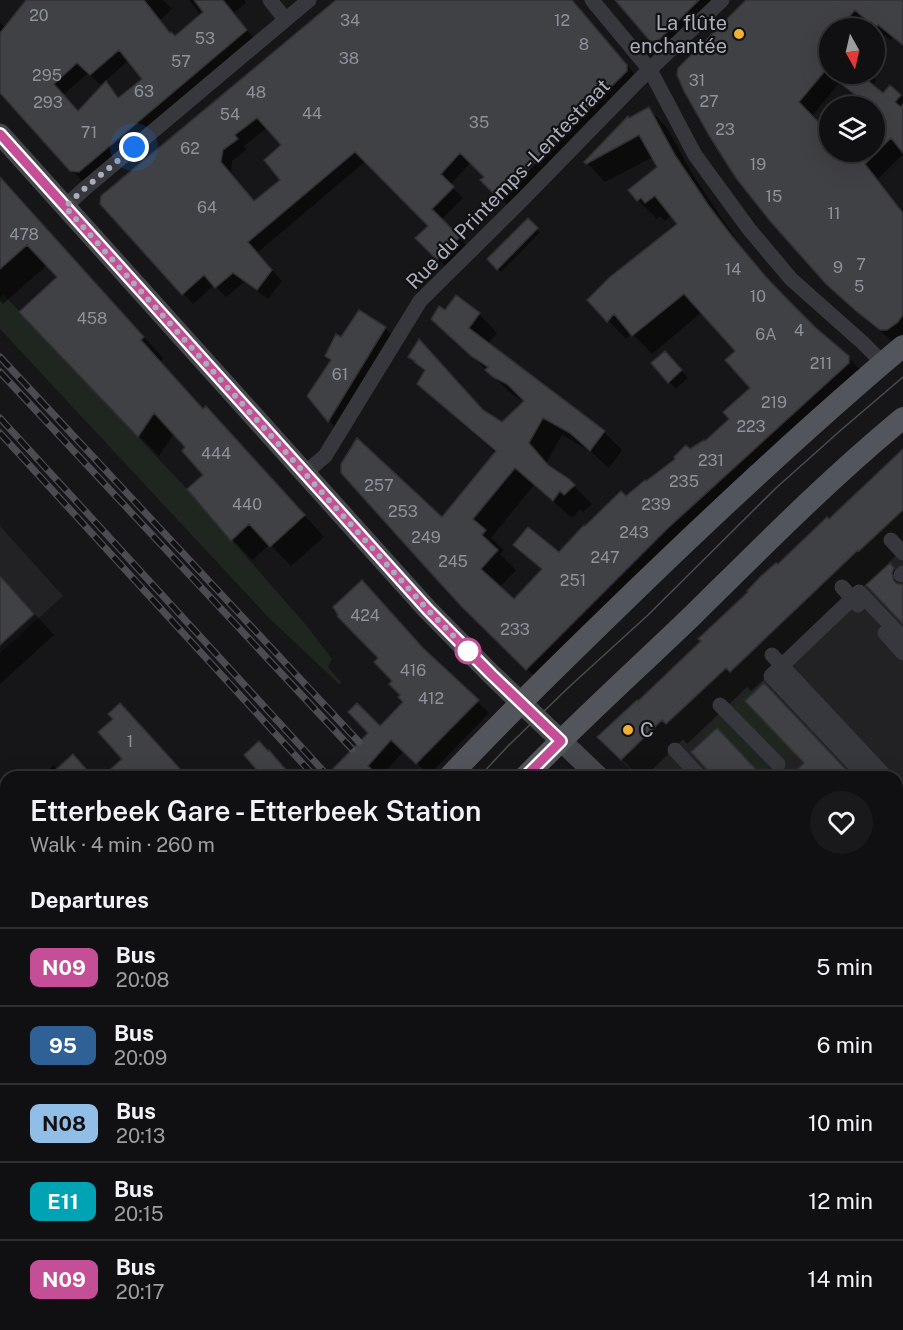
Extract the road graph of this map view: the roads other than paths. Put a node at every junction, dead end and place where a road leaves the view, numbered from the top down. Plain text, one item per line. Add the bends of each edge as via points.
1 (270, 0) edge
2 (309, 0) edge
3 (592, 0) edge
4 (722, 0) edge
5 (285, 19) junction
6 (650, 70) junction
7 (0, 134) edge
8 (65, 207) junction
9 (903, 346) edge
10 (884, 363) junction
11 (903, 418) edge
12 (305, 473) junction
13 (891, 540) dead end
14 (903, 553) edge
15 (847, 592) junction
16 (903, 638) edge
17 (903, 653) edge
18 (777, 660) junction
19 (520, 702) junction
20 (720, 705) dead end
21 (561, 741) junction
22 (675, 750) dead end
23 (778, 764) dead end
24 (455, 771) edge
25 (531, 771) edge
26 (592, 771) edge
27 (694, 771) edge
28 (860, 771) edge
29 (880, 771) edge

1 - 5 street
2 - 5 street
3 - 6 street
4 - 6 street, Rue du Printemps - Lentestraat
5 - 8 street
6 - 10 street via 695,155 749,229 791,279
6 - 12 street, Rue du Printemps - Lentestraat via 420,301 325,456
7 - 8 street
8 - 12 street
9 - 10 main road
10 - 19 main road via 786,448
11 - 21 main road via 791,517
12 - 19 street via 427,609
13 - 14 street
15 - 16 street via 859,592
15 - 17 street
15 - 18 street
18 - 28 street via 771,676
18 - 29 street
19 - 21 street
19 - 24 main road
20 - 23 street
21 - 25 main road
21 - 26 street
22 - 27 street

